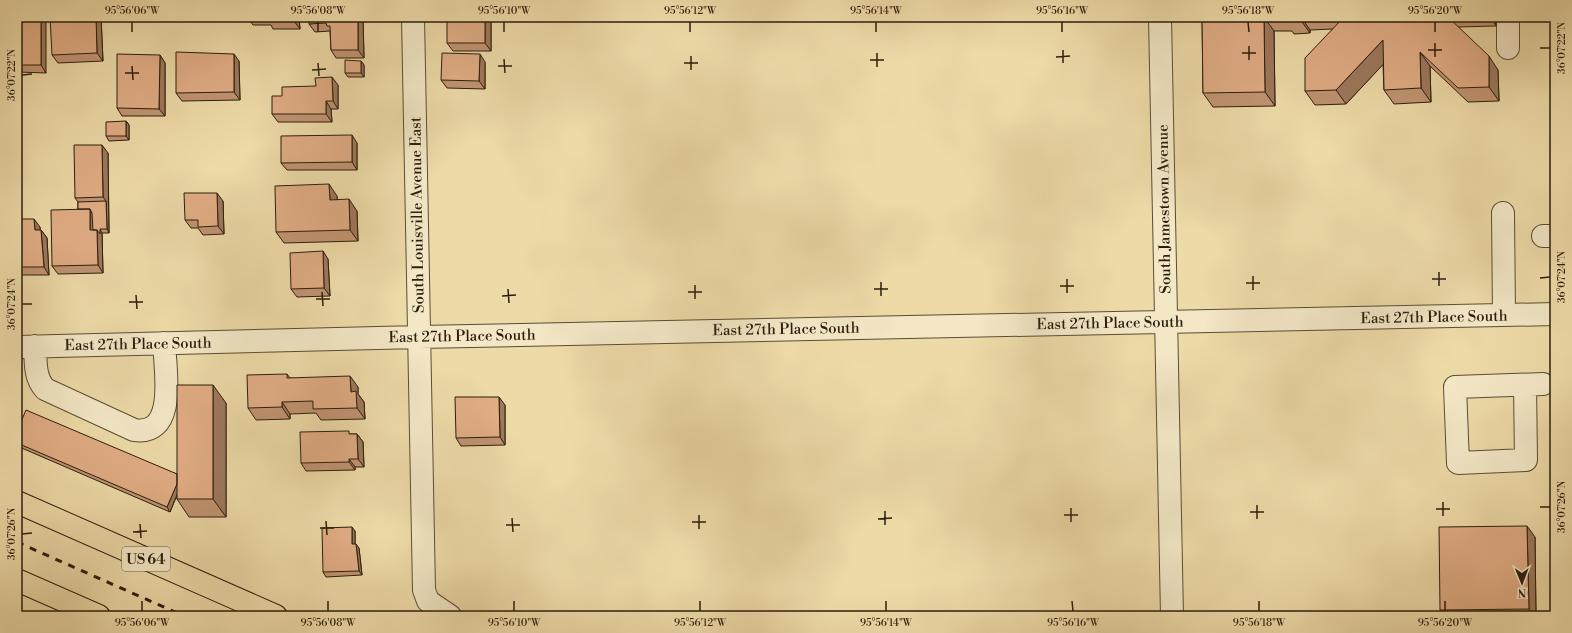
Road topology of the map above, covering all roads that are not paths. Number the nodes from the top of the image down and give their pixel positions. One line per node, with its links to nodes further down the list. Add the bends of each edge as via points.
1 (413, 17): 9 (street, South Louisville Avenue East)
2 (1160, 17): 8 (street, South Jamestown Avenue)
3 (1508, 17): 4 (street)
4 (1508, 48)
5 (1503, 213): 7 (street)
6 (1555, 314): 7 (street, East 27th Place South)
7 (1504, 315): 8 (street, East 27th Place South)
8 (1167, 322): 9 (street, East 27th Place South); 18 (street, South Jamestown Avenue)
9 (419, 337): 10 (street, East 27th Place South); 17 (street, South Louisville Avenue East, via 424,590 428,601)
10 (164, 343): 11 (street, East 27th Place South); 11 (street, via 164,410 160,422 143,431 134,430 45,389 40,383)
11 (26, 346)
12 (1534, 385): 12 (street, via 1455,387 1458,463 1526,460)
13 (17, 502): 16 (highway, US 64)
14 (17, 580): 15 (highway)
15 (99, 616)
16 (276, 616)
17 (450, 616)
18 (1172, 616)

